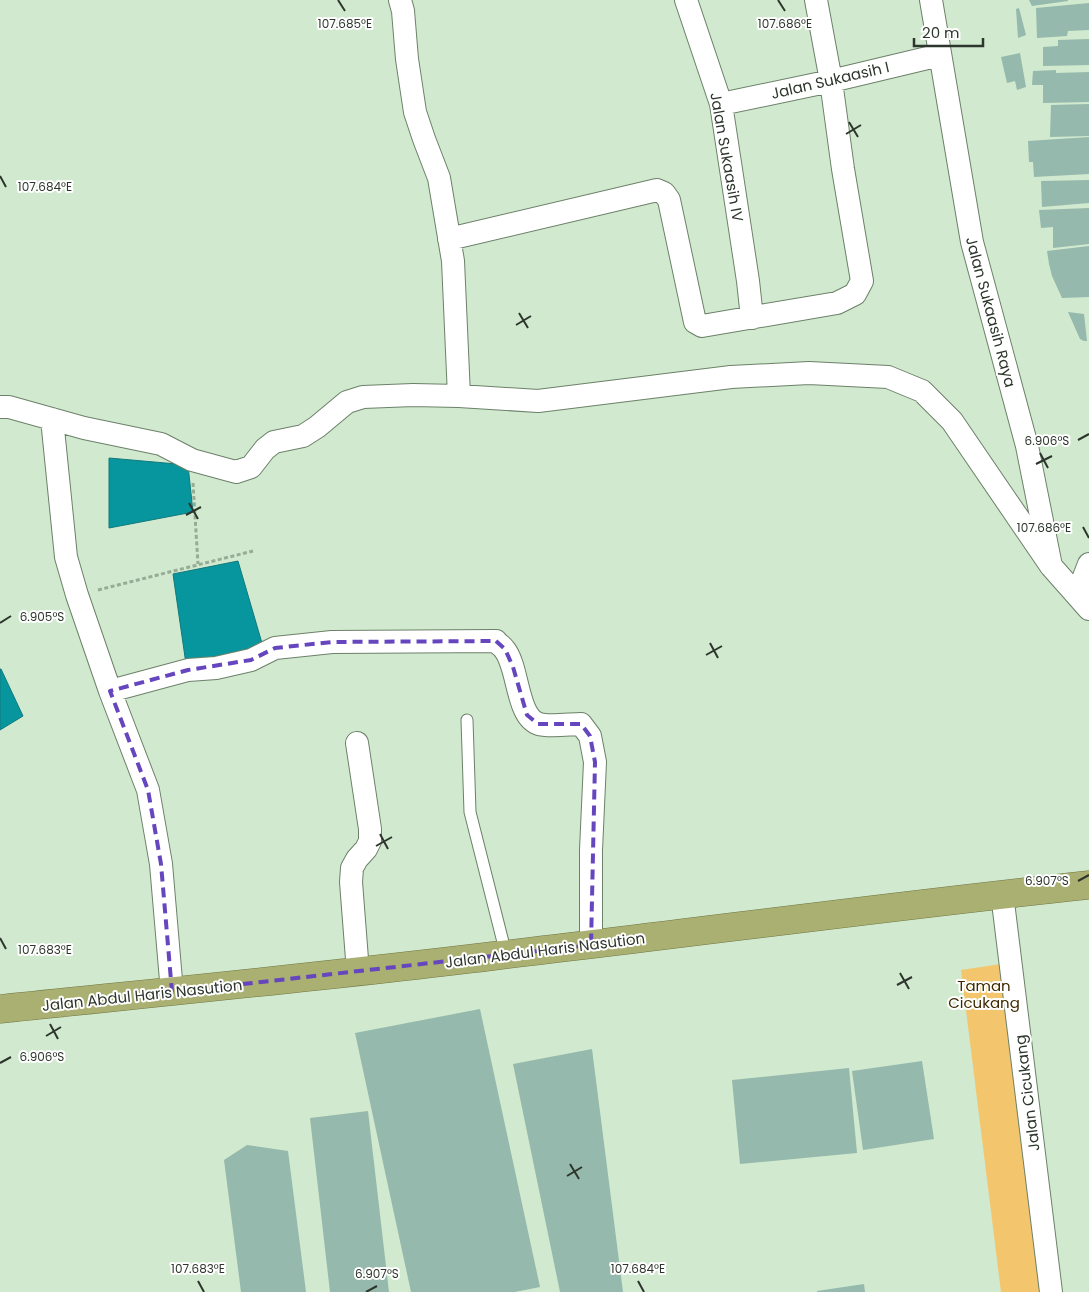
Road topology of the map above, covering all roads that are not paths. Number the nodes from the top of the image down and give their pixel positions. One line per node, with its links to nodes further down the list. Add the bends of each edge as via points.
1 (400, 0): 8 (street, via 415,112 439,178)
2 (686, 0): 7 (street, Jalan Sukaasih IV)
3 (816, 0): 6 (street)
4 (931, 0): 5 (street, Jalan Sukaasih Raya)
5 (940, 55): 6 (street, Jalan Sukaasih I); 14 (street, Jalan Sukaasih Raya, via 976,258 1027,446)
6 (831, 81): 7 (street, Jalan Sukaasih I); 9 (street, via 862,281 855,294 837,303)
7 (721, 104): 9 (street, Jalan Sukaasih IV)
8 (449, 239): 9 (street, via 657,190 669,200 695,322 702,326); 10 (street, via 453,261)
9 (752, 318)
10 (459, 396): 12 (street, via 363,397 347,402 318,427 303,436 274,442 250,467 236,472 192,460 160,444); 14 (street, via 538,400 731,377 809,373 888,377 922,391 952,421)
11 (0, 407): 12 (street)
12 (52, 419): 16 (street, via 66,556)
13 (1089, 564): 15 (street)
14 (1051, 566): 15 (street, Jalan Sukaasih Raya)
15 (1083, 602)
16 (110, 690): 21 (street, via 188,670 251,660 275,648 332,642 496,641 505,649 513,668 527,715 538,724 581,724 590,736 595,762); 24 (street, via 148,790 161,864)
17 (467, 720): 22 (lane, via 470,812)
18 (356, 744): 23 (street, via 370,829 366,849 352,868)
19 (1089, 885): 20 (highway, Jalan Abdul Haris Nasution)
20 (1002, 894): 21 (highway, Jalan Abdul Haris Nasution); 26 (street, Jalan Cicukang)
21 (591, 944): 22 (highway, Jalan Abdul Haris Nasution)
22 (506, 954): 23 (highway, Jalan Abdul Haris Nasution)
23 (358, 972): 24 (highway, Jalan Abdul Haris Nasution)
24 (172, 992): 25 (highway, Jalan Abdul Haris Nasution)
25 (0, 1009)
26 (1051, 1292)

